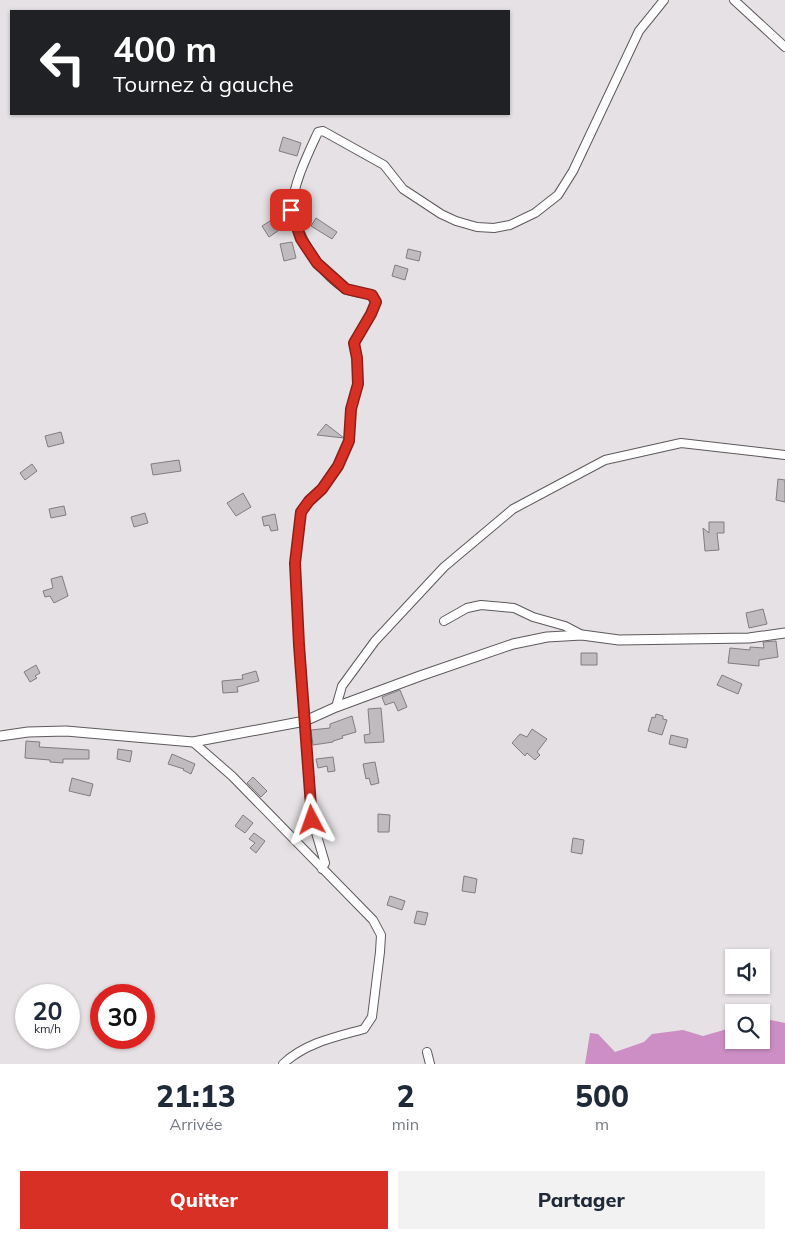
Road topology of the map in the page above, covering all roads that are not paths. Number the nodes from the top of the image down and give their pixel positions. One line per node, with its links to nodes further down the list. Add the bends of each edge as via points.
1 (664, 0): 9 (street, via 639,32 573,171 558,195 535,213 510,225 494,228 456,222 403,190 384,165 323,131 318,132 295,188 291,210 301,239 317,263 346,289 372,295 376,302 354,343 358,384 351,409 349,441 338,466 301,512 295,563)
2 (734, 0): 3 (street)
3 (785, 47)
4 (785, 455): 8 (street, via 681,443 605,460 513,509 444,567 375,641 342,686)
5 (444, 620): 7 (street, via 480,605 514,608)
6 (785, 633): 7 (street, via 749,638 619,640)
7 (582, 635): 8 (street, via 547,637 513,644)
8 (336, 706): 9 (street)
9 (305, 721): 11 (street); 12 (street, via 312,820 325,863)
10 (0, 736): 11 (street, via 66,731)
11 (193, 742): 12 (street, via 232,776)
12 (322, 869): 14 (street, via 373,920 381,935 372,1017 364,1029 313,1044)
13 (428, 1052): 15 (street)
14 (283, 1064)
15 (430, 1064)

